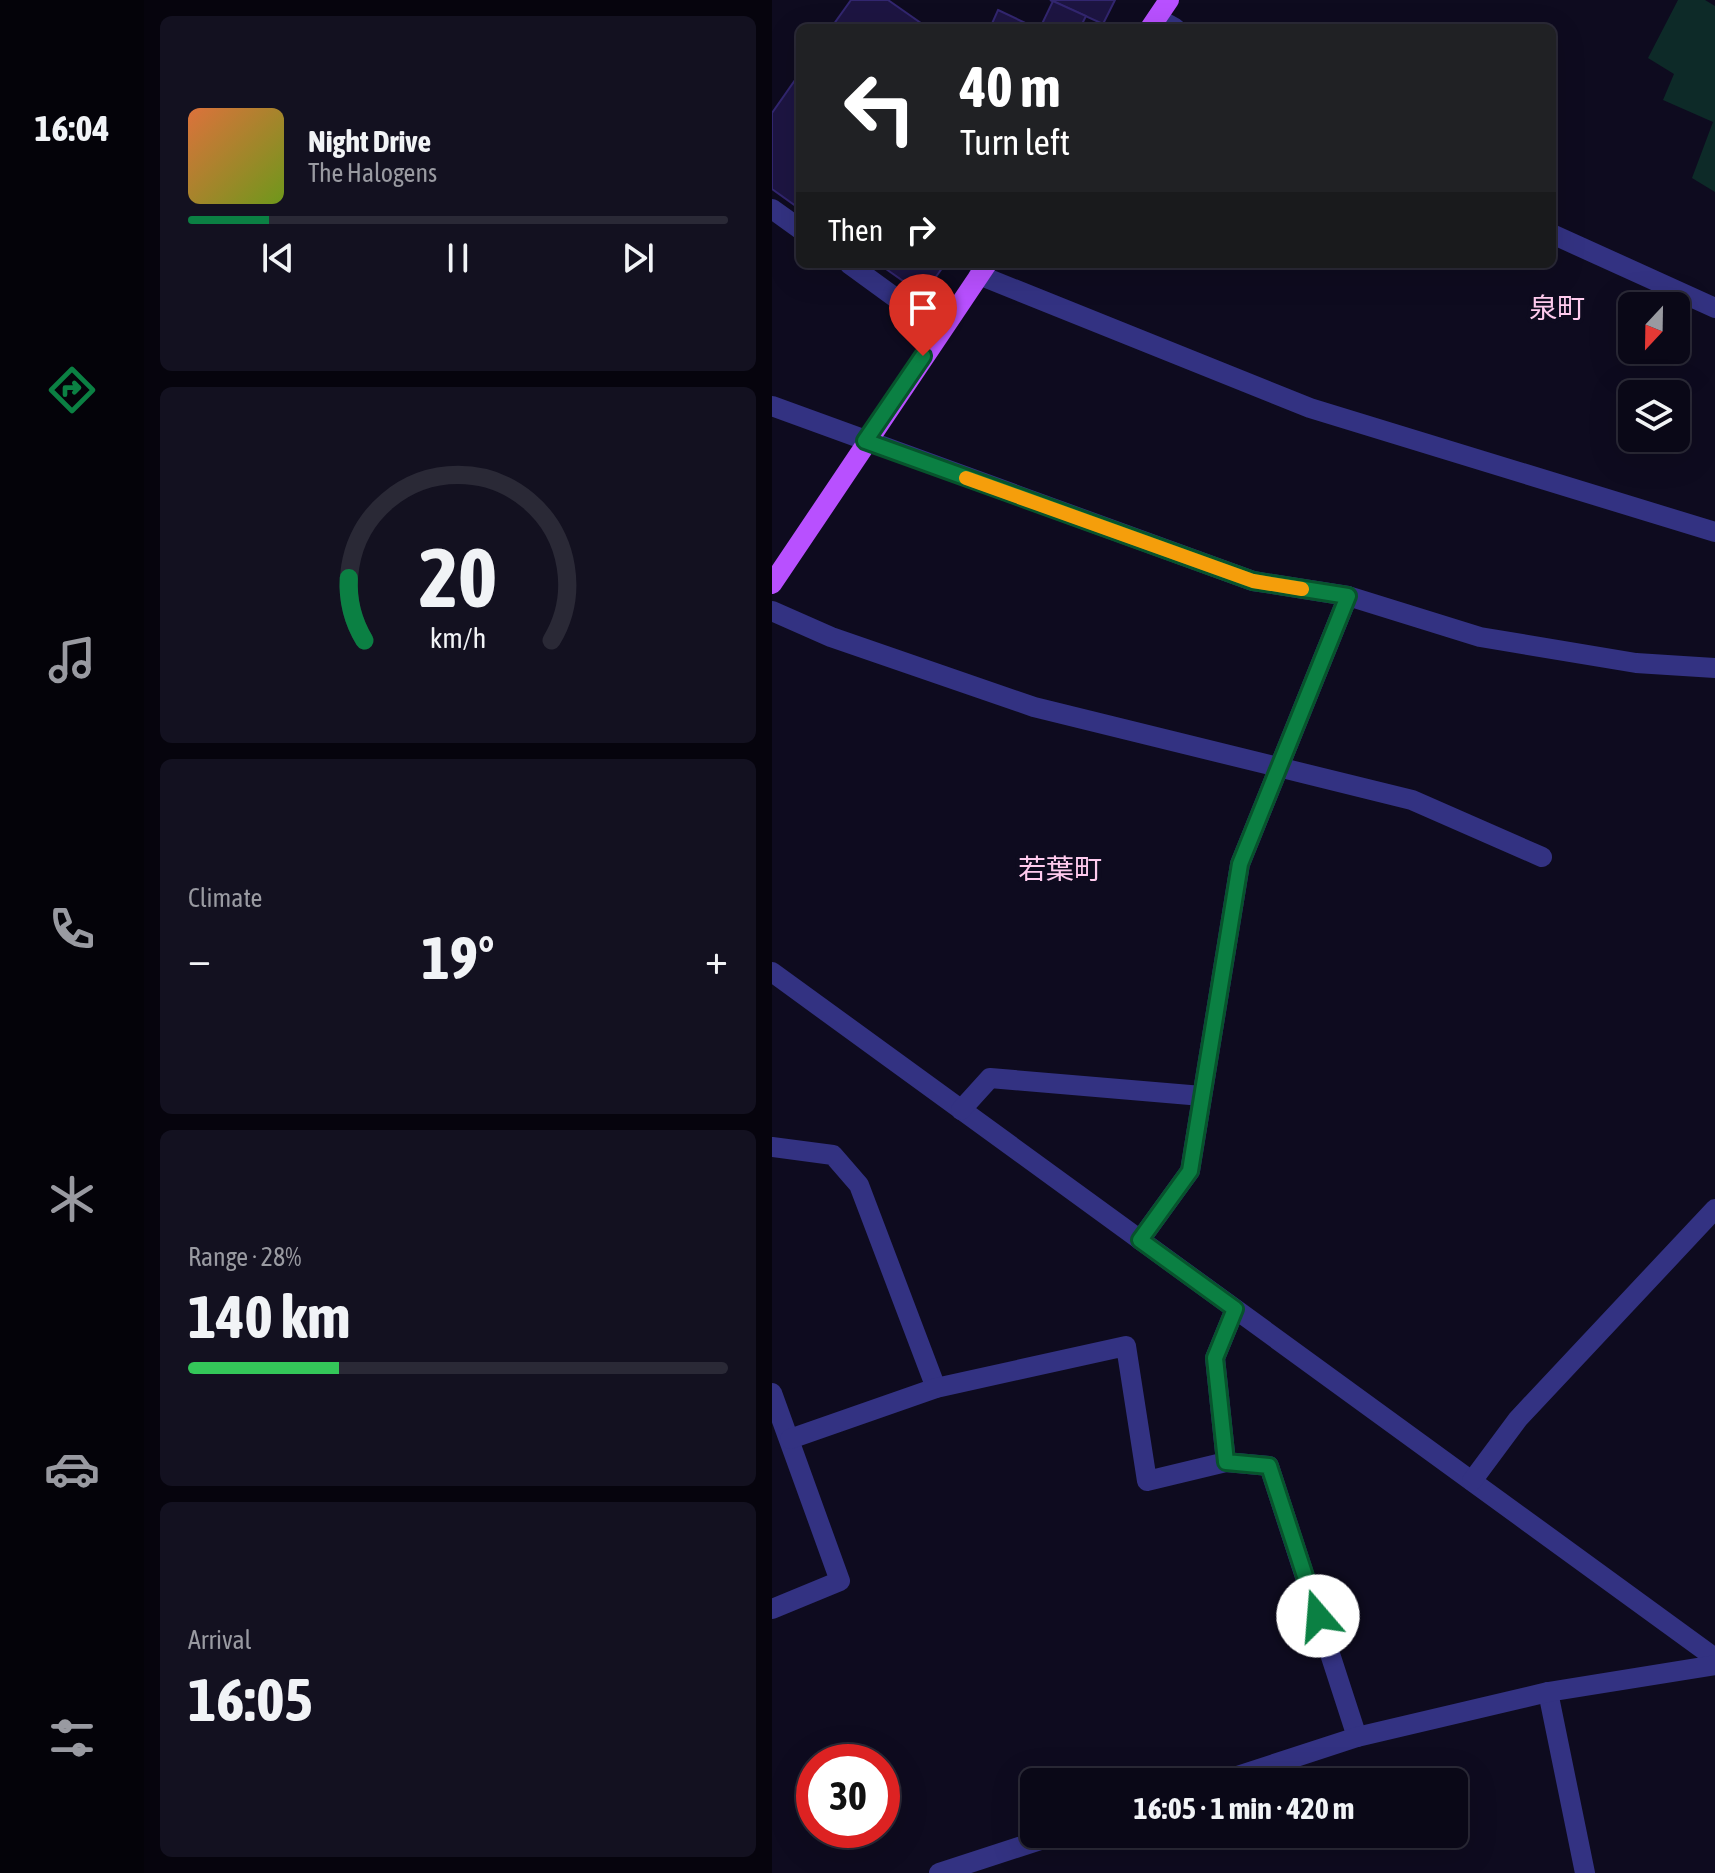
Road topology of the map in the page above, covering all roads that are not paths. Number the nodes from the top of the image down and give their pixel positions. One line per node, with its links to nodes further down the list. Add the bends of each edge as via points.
1 (1169, 0): 2 (main road)
2 (1160, 24)
3 (772, 209): 4 (street)
4 (796, 226)
5 (1556, 236): 8 (street)
6 (854, 268): 9 (street)
7 (983, 269): 9 (main road); 12 (street, via 1310,408)
8 (1715, 308)
9 (941, 331): 11 (main road)
10 (772, 406): 11 (street)
11 (865, 441): 13 (main road); 14 (street, via 1253,581)
12 (1715, 532)
13 (772, 584)
14 (1348, 596): 16 (street, via 1480,637 1636,663); 17 (street)
15 (772, 611): 17 (street, via 831,637 1034,707)
16 (1715, 668)
17 (1276, 769): 18 (street, via 1412,800); 20 (street, via 1240,864)
18 (1542, 857)
19 (772, 972): 21 (street)
20 (1202, 1096): 21 (street, via 990,1078); 24 (street, via 1190,1171)
21 (961, 1110): 24 (street)
22 (772, 1147): 26 (street, via 833,1155 859,1185)
23 (1715, 1209): 30 (street, via 1518,1419)
24 (1140, 1240): 25 (street)
25 (1235, 1309): 29 (street, via 1215,1358); 30 (street)
26 (936, 1388): 28 (street); 29 (street, via 1126,1346 1147,1481)
27 (772, 1393): 28 (street)
28 (790, 1439): 31 (street, via 840,1581)
29 (1226, 1462): 35 (street, via 1269,1466)
30 (1472, 1481): 32 (street)
31 (772, 1609)
32 (1715, 1658)
33 (1715, 1665): 34 (street)
34 (1548, 1692): 35 (street); 39 (street)
35 (1357, 1737): 36 (street)
36 (1262, 1768)
37 (1020, 1847): 38 (street)
38 (939, 1873)
39 (1585, 1873)

